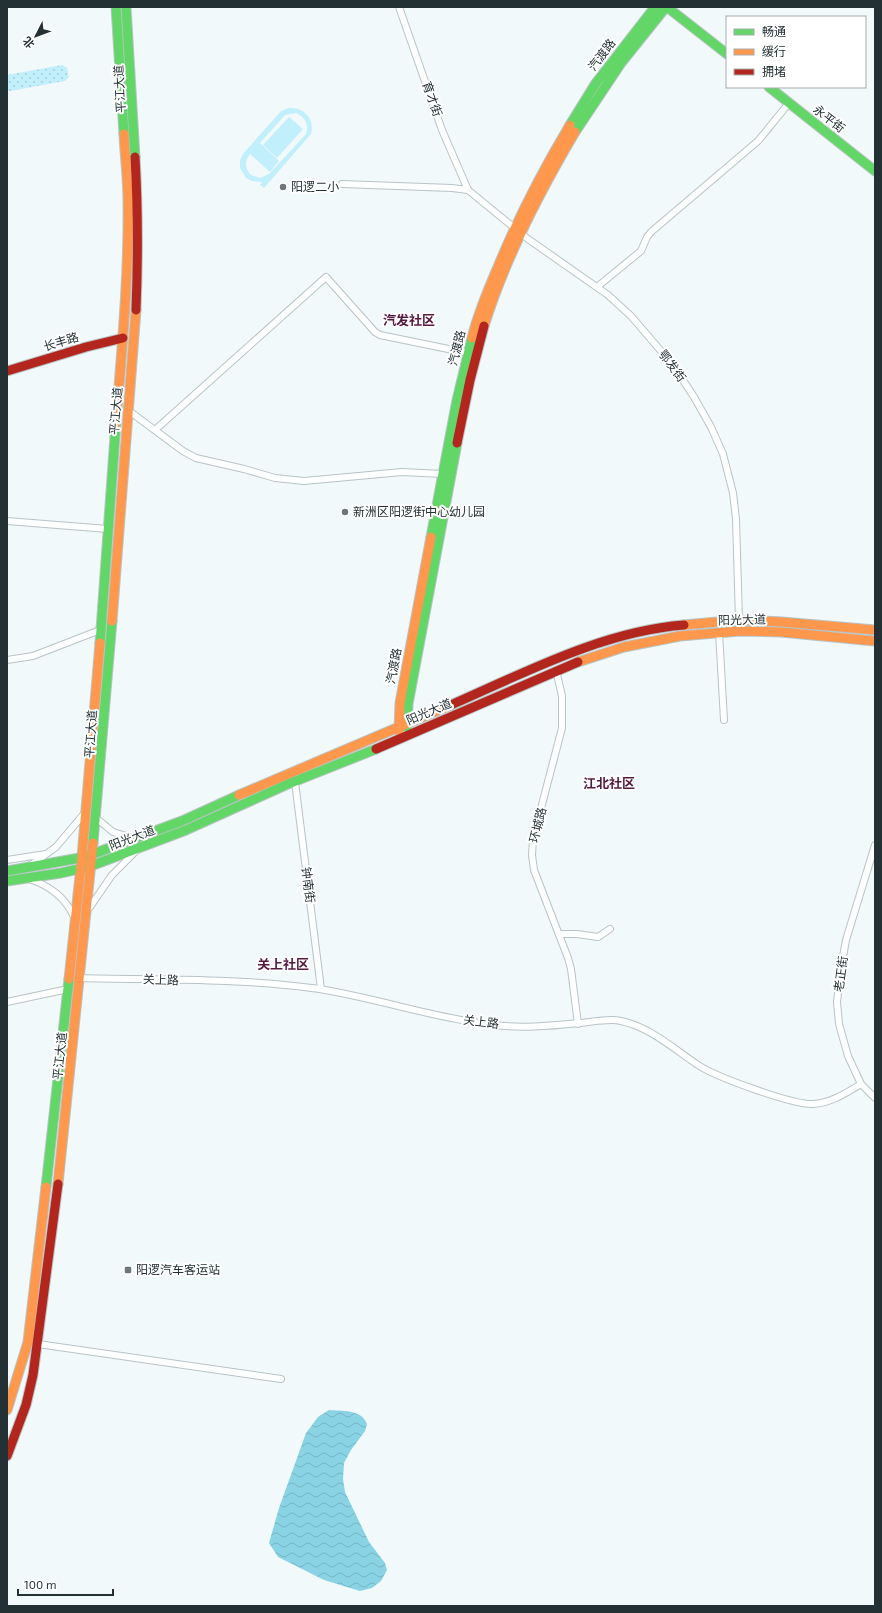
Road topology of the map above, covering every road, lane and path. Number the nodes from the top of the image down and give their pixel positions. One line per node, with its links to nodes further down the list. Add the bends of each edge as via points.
1 (116, 7): 14 (main road, 平江大道, via 128,200)
2 (126, 7): 17 (main road, 平江大道, via 138,200 136,296)
3 (399, 7): 11 (street, 育才街, via 442,130)
4 (655, 7): 12 (main road, 汽渡路, via 596,83 541,174)
5 (666, 7): 6 (main road); 12 (main road, 汽渡路, via 602,88)
6 (726, 53)
7 (770, 88): 8 (main road, 永平街)
8 (789, 103): 9 (main road, 永平街); 13 (street, via 758,141 651,232 641,251)
9 (875, 170)
10 (342, 184): 11 (street)
11 (468, 190): 12 (street, 鄂发街)
12 (518, 230): 13 (street, 鄂发街); 15 (main road, 汽渡路, via 486,294); 30 (main road, 汽渡路, via 487,316 467,395)
13 (598, 287): 22 (street, 鄂发街, via 631,316 661,350 694,397 718,440 728,468 735,506)
14 (123, 338): 16 (main road, 长丰路); 21 (main road, 平江大道)
15 (468, 353): 18 (street, via 380,335 326,277); 19 (main road, 汽渡路)
16 (7, 371)
17 (128, 410): 18 (street); 34 (main road, 平江大道)
18 (155, 430): 19 (street, via 196,458 280,479 304,481 402,472)
19 (443, 474): 30 (main road, 汽渡路, via 400,703)
20 (7, 521): 21 (street)
21 (108, 529): 23 (main road, 平江大道)
22 (739, 620): 24 (main road, 阳光大道); 30 (main road, 阳光大道, via 679,625 602,642 570,653)
23 (100, 630): 27 (street, via 33,656); 33 (main road, 平江大道)
24 (875, 630)
25 (719, 632): 26 (main road, 阳光大道, via 782,632); 28 (main road, 阳光大道, via 680,636 624,647); 29 (street)
26 (875, 641)
27 (7, 660)
28 (556, 670): 31 (main road, 阳光大道); 51 (street, 环城路, via 562,696 562,728 533,839 532,855 534,870)
29 (724, 720)
30 (403, 725): 31 (main road, 汽渡路); 35 (main road, 阳光大道)
31 (403, 736): 32 (main road, 阳光大道)
32 (295, 782): 37 (main road, 阳光大道); 54 (street, 钟南街)
33 (86, 810): 38 (street, via 68,834); 40 (main road, 平江大道)
34 (96, 818): 35 (street, via 113,832); 39 (main road, 平江大道)
35 (134, 839): 39 (main road, 阳光大道)
36 (875, 845): 57 (street, 老正街, via 846,940 837,1002 844,1046)
37 (139, 848): 42 (main road, 阳光大道); 48 (street, via 112,875)
38 (48, 854): 41 (street); 43 (street)
39 (92, 854): 40 (main road, 阳光大道); 42 (main road, 平江大道)
40 (82, 858): 43 (main road, 阳光大道); 44 (main road, 平江大道)
41 (7, 860)
42 (91, 866): 44 (main road, 阳光大道); 48 (main road, 平江大道)
43 (28, 867): 45 (main road, 阳光大道)
44 (81, 869): 46 (main road, 阳光大道); 49 (main road, 平江大道)
45 (7, 871)
46 (24, 878): 47 (main road, 阳光大道); 49 (street, via 55,892 69,908)
47 (7, 881)
48 (86, 914): 52 (main road, 平江大道)
49 (75, 920): 53 (main road, 平江大道)
50 (610, 929): 51 (street, via 598,937)
51 (560, 934): 56 (street, 环城路, via 571,969)
52 (80, 978): 54 (street, 关上路, via 221,982); 59 (main road, 平江大道)
53 (68, 989): 55 (street); 61 (main road, 平江大道, via 47,1194 28,1342)
54 (321, 989): 56 (street, 关上路, via 440,1017 489,1025 539,1027)
55 (7, 1002)
56 (578, 1024): 57 (street, 关上路, via 619,1020 654,1035 704,1069 798,1103 830,1101)
57 (861, 1084): 58 (street, 老正街)
58 (875, 1098)
59 (38, 1344): 60 (street); 62 (main road, 平江大道, via 30,1390)
60 (282, 1379)
61 (7, 1410)
62 (7, 1456)

